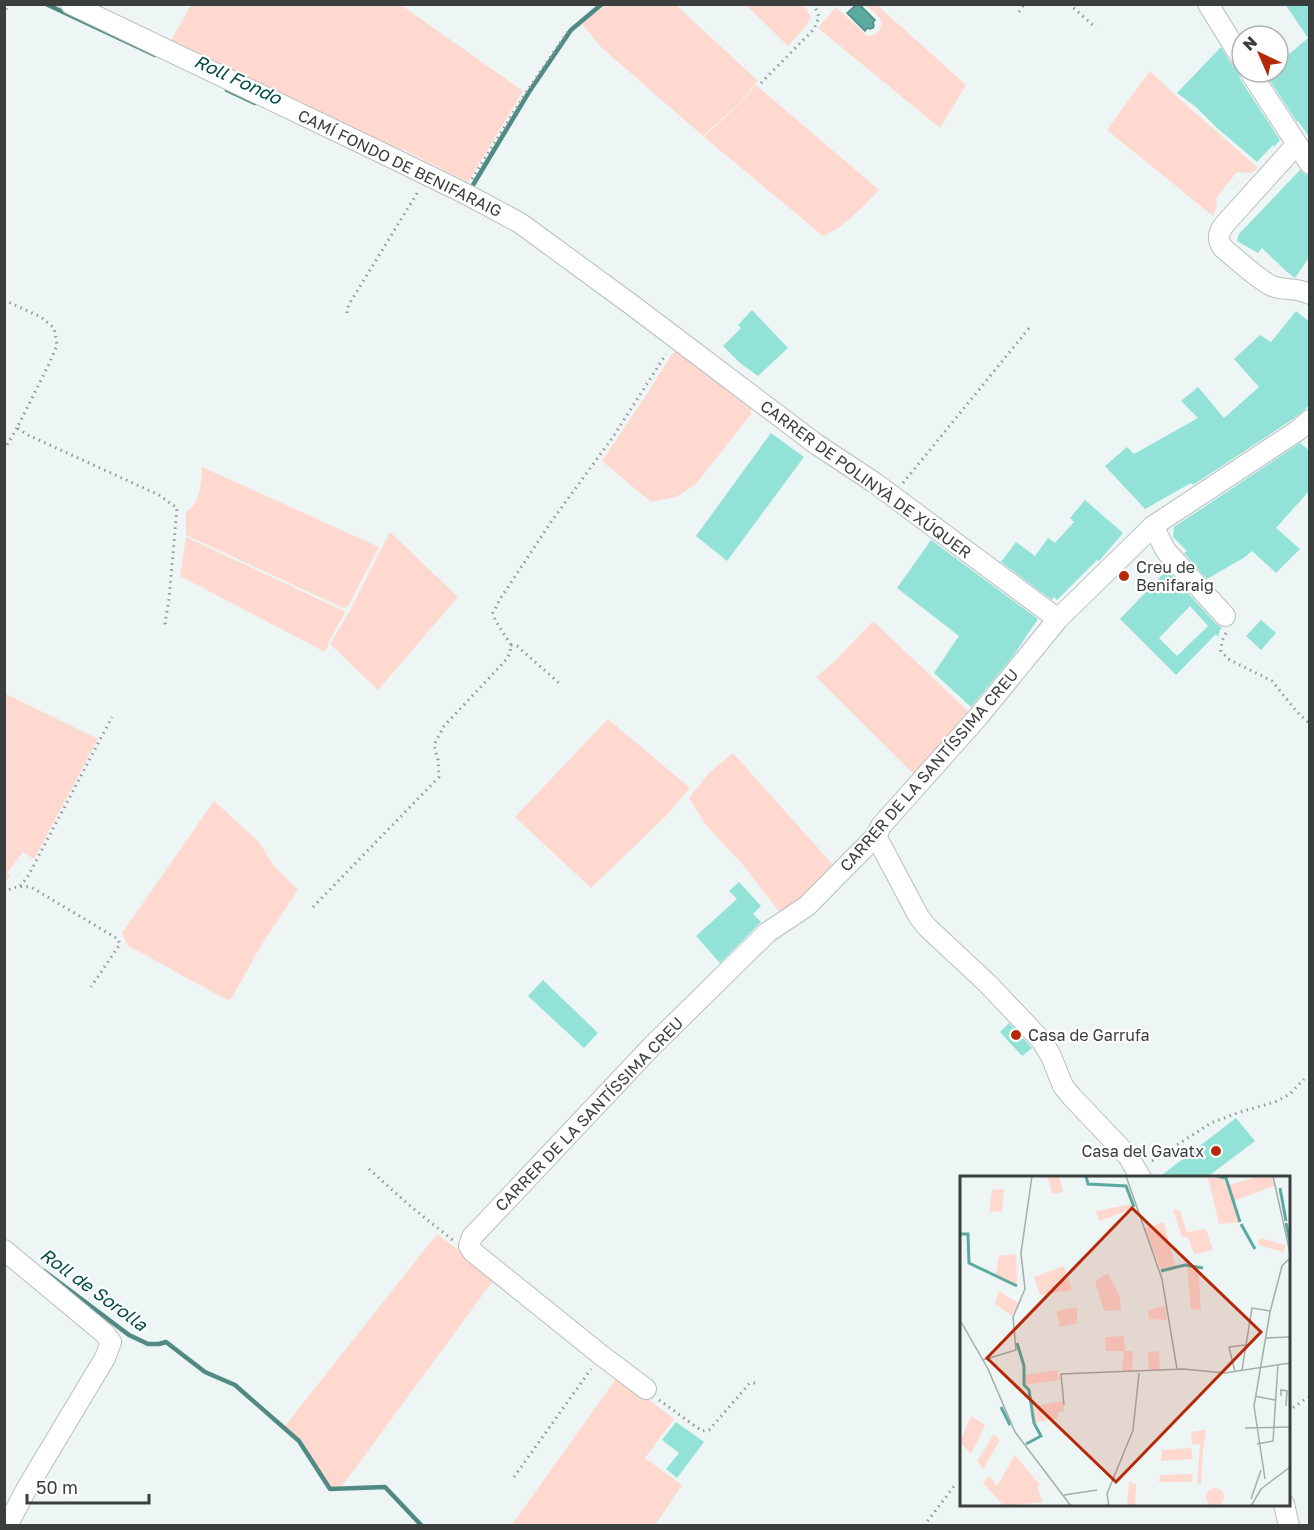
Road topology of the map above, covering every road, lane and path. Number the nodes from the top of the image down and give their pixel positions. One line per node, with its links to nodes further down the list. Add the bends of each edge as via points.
1 (8, 4): 8 (path)
2 (71, 4): 16 (street, CAMÍ FONDO DE BENIFARAIG)
3 (814, 4): 12 (path, via 819,17 814,28)
4 (1024, 4): 7 (path)
5 (1069, 4): 9 (path)
6 (1208, 4): 11 (street)
7 (1019, 12)
8 (4, 15)
9 (1096, 27)
10 (569, 30): 17 (path)
11 (1230, 40)
12 (761, 82)
13 (1258, 84): 14 (street)
14 (1296, 145): 15 (street); 18 (street, via 1221,229 1219,239 1225,250 1268,284)
15 (1310, 164)
16 (428, 175): 17 (street, CAMÍ FONDO DE BENIFARAIG); 20 (path)
17 (464, 193): 22 (street, CAMÍ FONDO DE BENIFARAIG, via 520,223)
18 (1310, 294)
19 (4, 300): 23 (path, via 41,317 54,328 57,345)
20 (347, 313)
21 (1030, 327): 26 (path)
22 (675, 339): 26 (street, CARRER DE POLINYÀ DE XÚQUER); 31 (path, via 613,437 500,598 493,613)
23 (17, 428): 25 (path); 30 (path, via 159,495 177,508)
24 (1308, 431): 27 (street, CARRER DE LA SANTÍSSIMA CREU, via 1297,431)
25 (4, 450)
26 (892, 496): 29 (street, CARRER DE POLINYÀ DE XÚQUER)
27 (1152, 526): 28 (street, via 1166,551); 29 (street, CARRER DE LA SANTÍSSIMA CREU)
28 (1225, 616): 34 (path, via 1227,631 1221,651 1228,659 1272,681)
29 (1058, 619): 35 (street, CARRER DE LA SANTÍSSIMA CREU)
30 (167, 628)
31 (512, 645): 32 (path); 38 (path, via 505,661 437,737 434,745 438,777)
32 (559, 683)
33 (112, 717): 36 (path)
34 (1310, 724)
35 (876, 836): 42 (street, via 919,917 1041,1041 1072,1097 1128,1156); 43 (street, CARRER DE LA SANTÍSSIMA CREU, via 807,906 768,932 652,1046 472,1237)
36 (20, 886): 37 (path); 39 (path, via 30,887 118,939 120,944)
37 (4, 893)
38 (313, 907)
39 (91, 987)
40 (1304, 1079): 42 (path, via 1290,1094 1275,1102 1211,1123)
41 (369, 1169): 43 (path, via 458,1245)
42 (1139, 1174)
43 (469, 1246): 45 (street)
44 (4, 1250): 53 (street, via 111,1342)
45 (601, 1355): 47 (street); 50 (path)
46 (756, 1383): 47 (path, via 750,1383 709,1430 702,1431)
47 (646, 1389)
48 (1310, 1396): 49 (path)
49 (1290, 1410)
50 (514, 1477)
51 (955, 1485): 54 (path)
52 (1284, 1506): 55 (street)
53 (7, 1526)
54 (924, 1526)
55 (1289, 1526)

